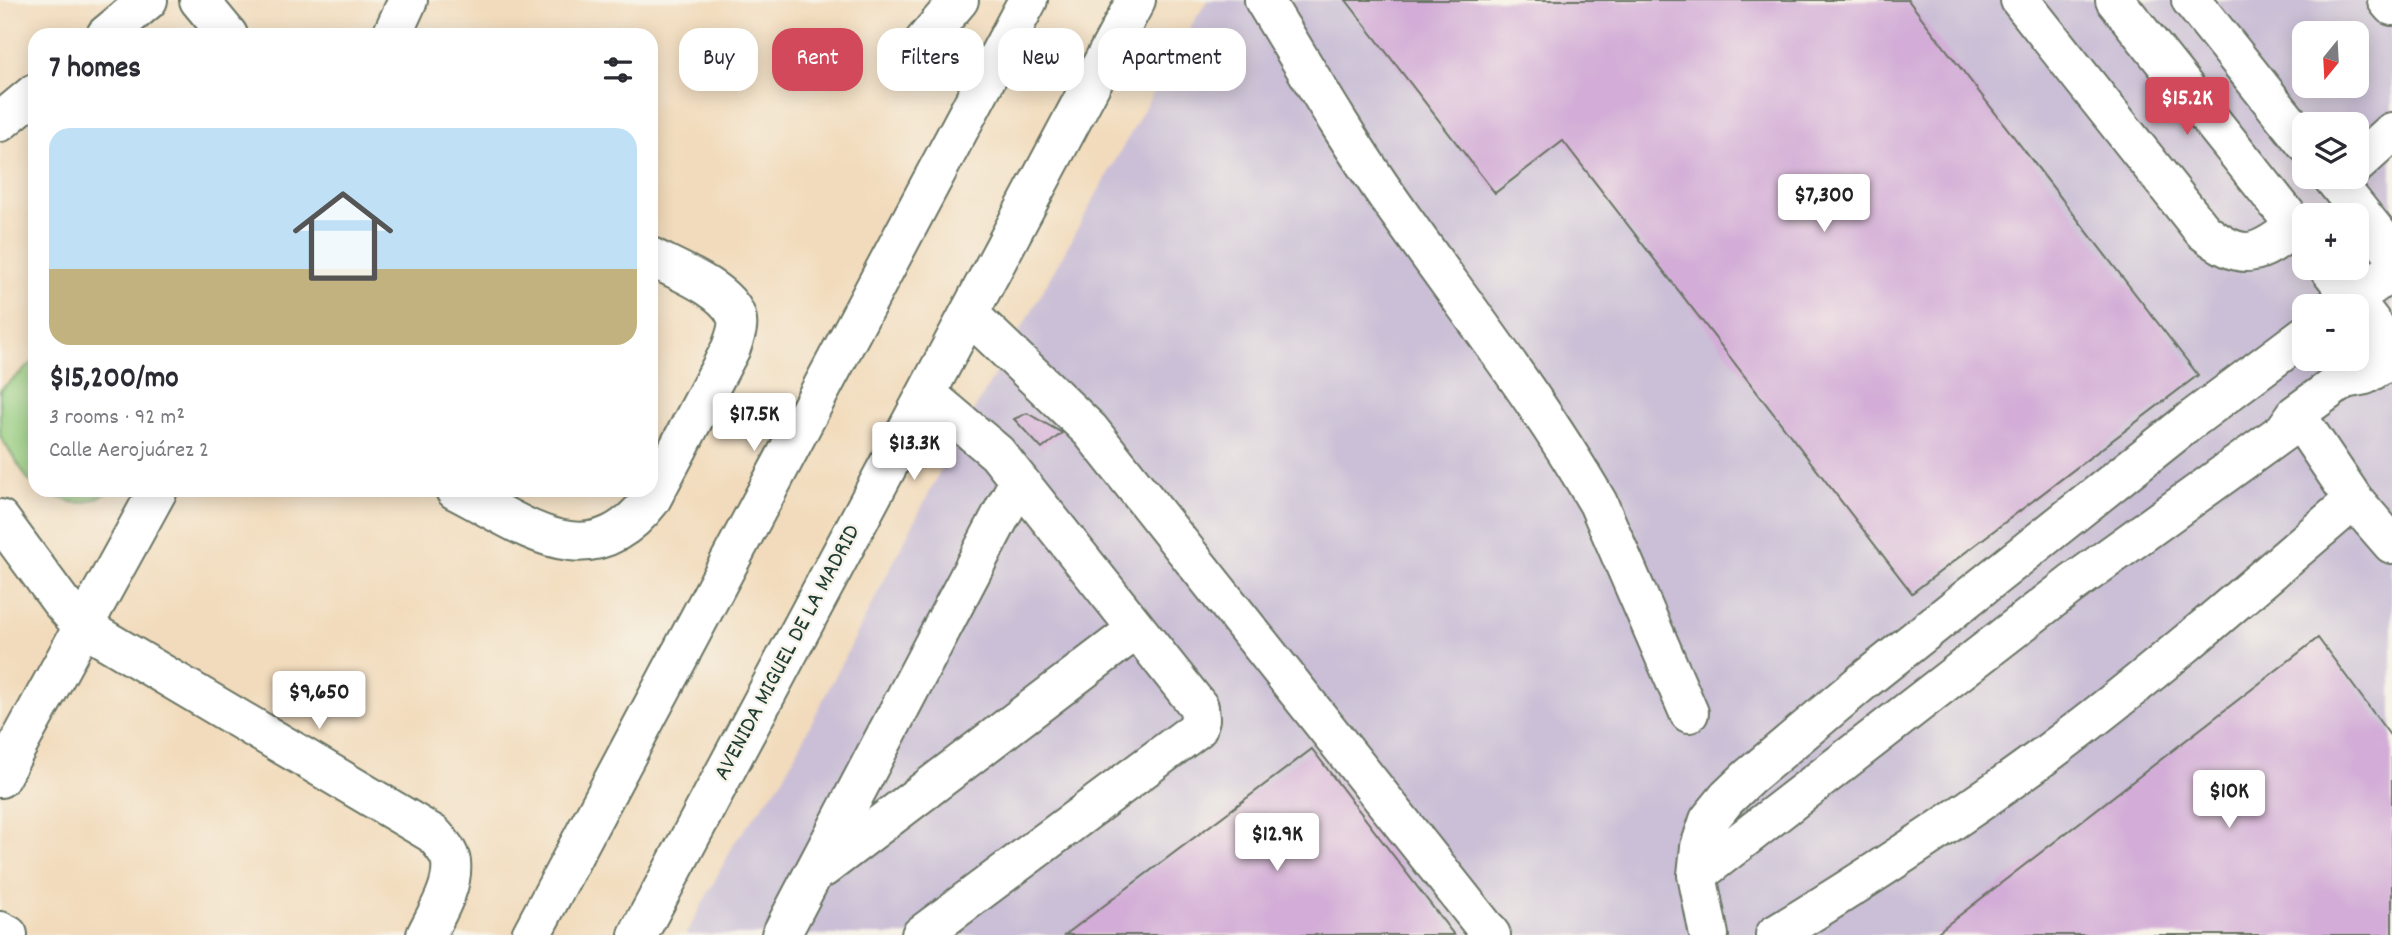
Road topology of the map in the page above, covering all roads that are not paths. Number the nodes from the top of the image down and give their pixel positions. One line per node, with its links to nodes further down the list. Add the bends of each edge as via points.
1 (148, 0): 13 (street)
2 (199, 0): 14 (street)
3 (408, 0): 15 (street)
4 (960, 0): 16 (street)
5 (1028, 0): 51 (street)
6 (1136, 0): 28 (street, AVENIDA MIGUEL DE LA MADRID)
7 (1264, 0): 44 (street, via 1362,159 1582,475)
8 (2020, 0): 24 (street, via 2203,231 2239,252 2257,251)
9 (2115, 0): 23 (street)
10 (2191, 0): 19 (street)
11 (2387, 0): 12 (street)
12 (2392, 6)
13 (114, 28)
14 (222, 28)
15 (395, 28)
16 (936, 28)
17 (28, 99): 18 (street)
18 (0, 122)
19 (2292, 127)
20 (2392, 132): 21 (street)
21 (2369, 153)
22 (2351, 189): 25 (street)
23 (2292, 222)
24 (2292, 236)
25 (2390, 249): 27 (street)
26 (658, 261): 35 (street, via 699,282 729,304 737,317 731,348)
27 (2354, 294)
28 (969, 314): 32 (street, AVENIDA MIGUEL DE LA MADRID); 55 (street, via 1090,430)
29 (2369, 337): 31 (street)
30 (2292, 345): 47 (street, via 2169,438 1749,776 1709,820)
31 (2383, 361): 33 (street, via 2359,397)
32 (927, 394): 34 (street, via 997,453); 52 (street, AVENIDA MIGUEL DE LA MADRID)
33 (2296, 426): 39 (street); 47 (street, via 2072,584)
34 (1020, 481): 43 (street); 46 (street)
35 (658, 487)
36 (154, 497): 42 (street)
37 (469, 497): 38 (street, via 546,536 576,543 615,534 636,520)
38 (653, 497)
39 (2354, 500): 41 (street); 57 (street, via 2191,639 2049,751 1940,830)
40 (0, 519): 42 (street)
41 (2392, 544)
42 (82, 626): 45 (street); 50 (street, via 433,834 451,862 445,897)
43 (1137, 629): 46 (street); 54 (street, via 1199,707 1197,729)
44 (1689, 713)
45 (0, 778)
46 (813, 876): 53 (street)
47 (1697, 876): 56 (street)
48 (0, 931): 49 (street)
49 (8, 935)
50 (426, 935)
51 (531, 935)
52 (638, 935)
53 (781, 935)
54 (921, 935)
55 (1491, 935)
56 (1709, 935)
57 (1775, 935)

